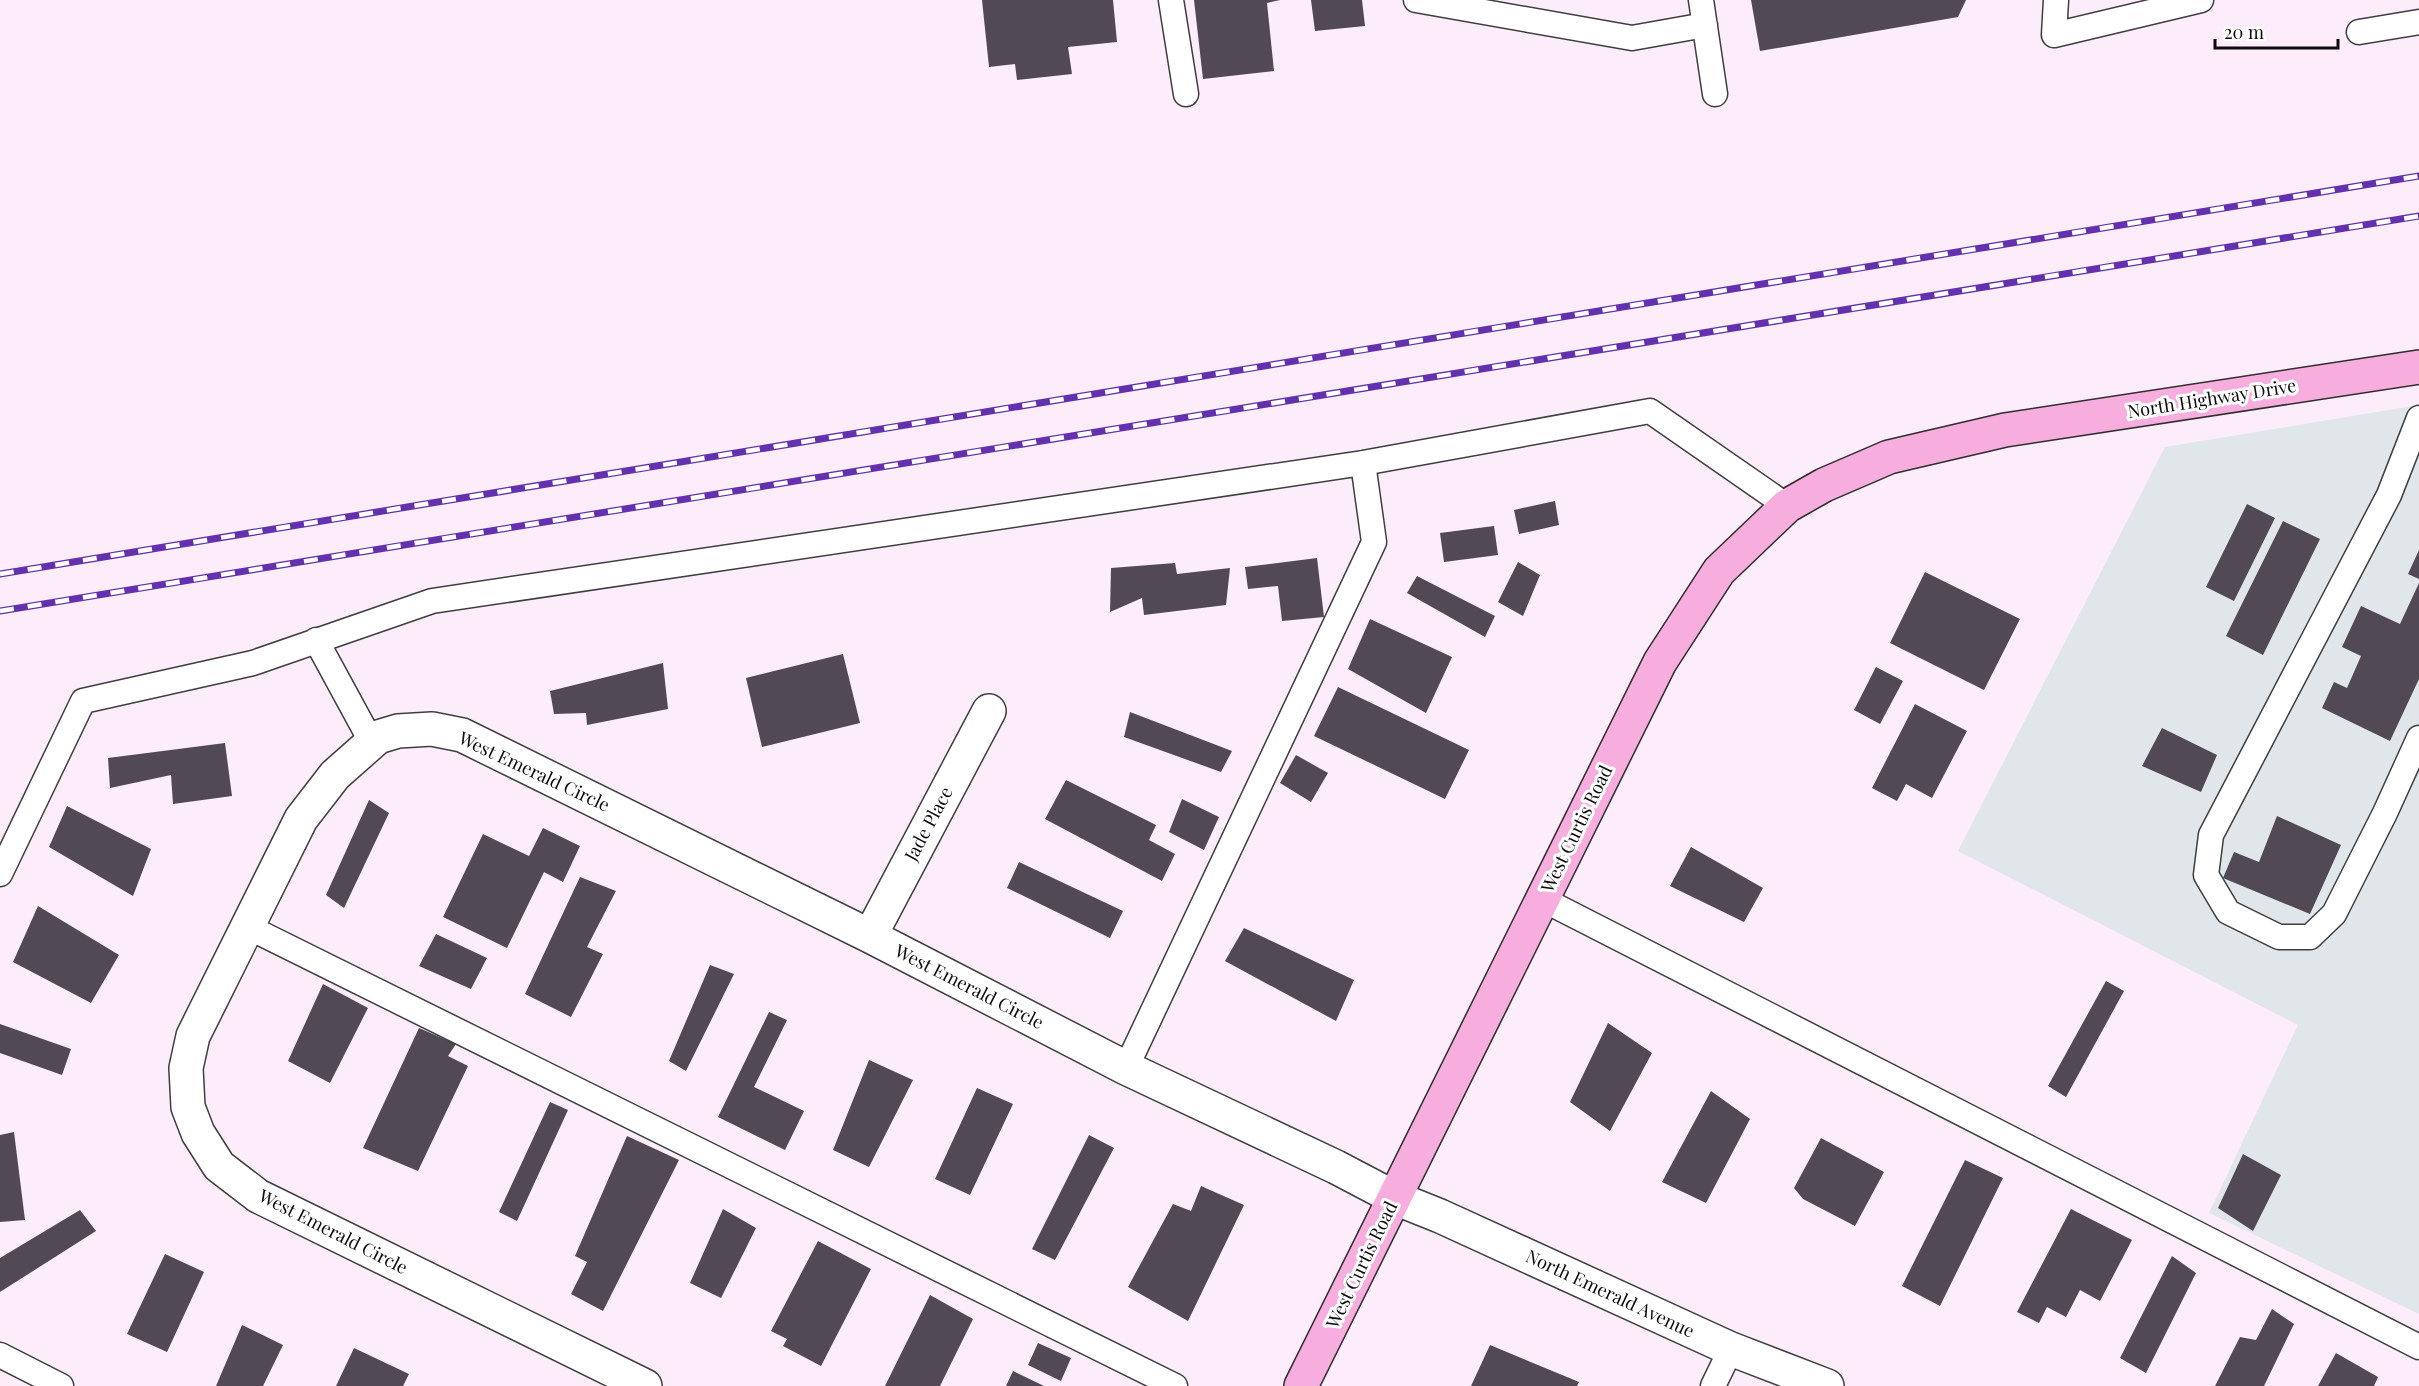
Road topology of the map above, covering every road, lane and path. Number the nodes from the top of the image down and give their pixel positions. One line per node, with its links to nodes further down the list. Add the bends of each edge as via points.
1 (1171, 0): 9 (lane)
2 (1416, 0): 7 (lane, via 1632,38)
3 (1701, 0): 7 (lane)
4 (2056, 0): 5 (lane, via 2054,35)
5 (2201, 0)
6 (2419, 22): 8 (lane)
7 (1705, 25): 10 (lane)
8 (2359, 32)
9 (1186, 94)
10 (1715, 94)
11 (2419, 367): 13 (street, North Highway Drive)
12 (2419, 418): 18 (lane, via 2389,495 2211,835 2206,875 2228,912 2279,937 2310,937 2334,915)
13 (2005, 430): 15 (street, West Curtis Road, via 1889,457)
14 (1363, 463): 15 (lane, via 1650,411); 16 (lane, via 432,601); 24 (lane, via 1374,542)
15 (1787, 506): 21 (street, West Curtis Road, via 1719,571 1660,662)
16 (316, 640): 19 (lane); 20 (lane, via 253,663 83,701)
17 (989, 711): 23 (street, Jade Place)
18 (2419, 738)
19 (372, 743): 22 (street, West Emerald Circle, via 335,775 301,819); 23 (street, West Emerald Circle, via 398,731 432,729 462,735)
20 (0, 874)
21 (1542, 899): 25 (street, West Curtis Road); 26 (lane)
22 (246, 926): 30 (street, West Emerald Circle, via 193,1036 186,1068 188,1107 198,1133 219,1166 258,1196); 31 (lane)
23 (870, 936): 24 (street, West Emerald Circle)
24 (1126, 1068): 25 (street, West Emerald Circle)
25 (1395, 1198): 27 (street, North Emerald Avenue); 32 (street, West Curtis Road)
26 (2419, 1347)
27 (1731, 1349): 33 (lane); 34 (street, North Emerald Avenue)
28 (0, 1355): 29 (lane)
29 (61, 1386)
30 (645, 1386)
31 (1175, 1386)
32 (1301, 1386)
33 (1713, 1386)
34 (1827, 1386)

